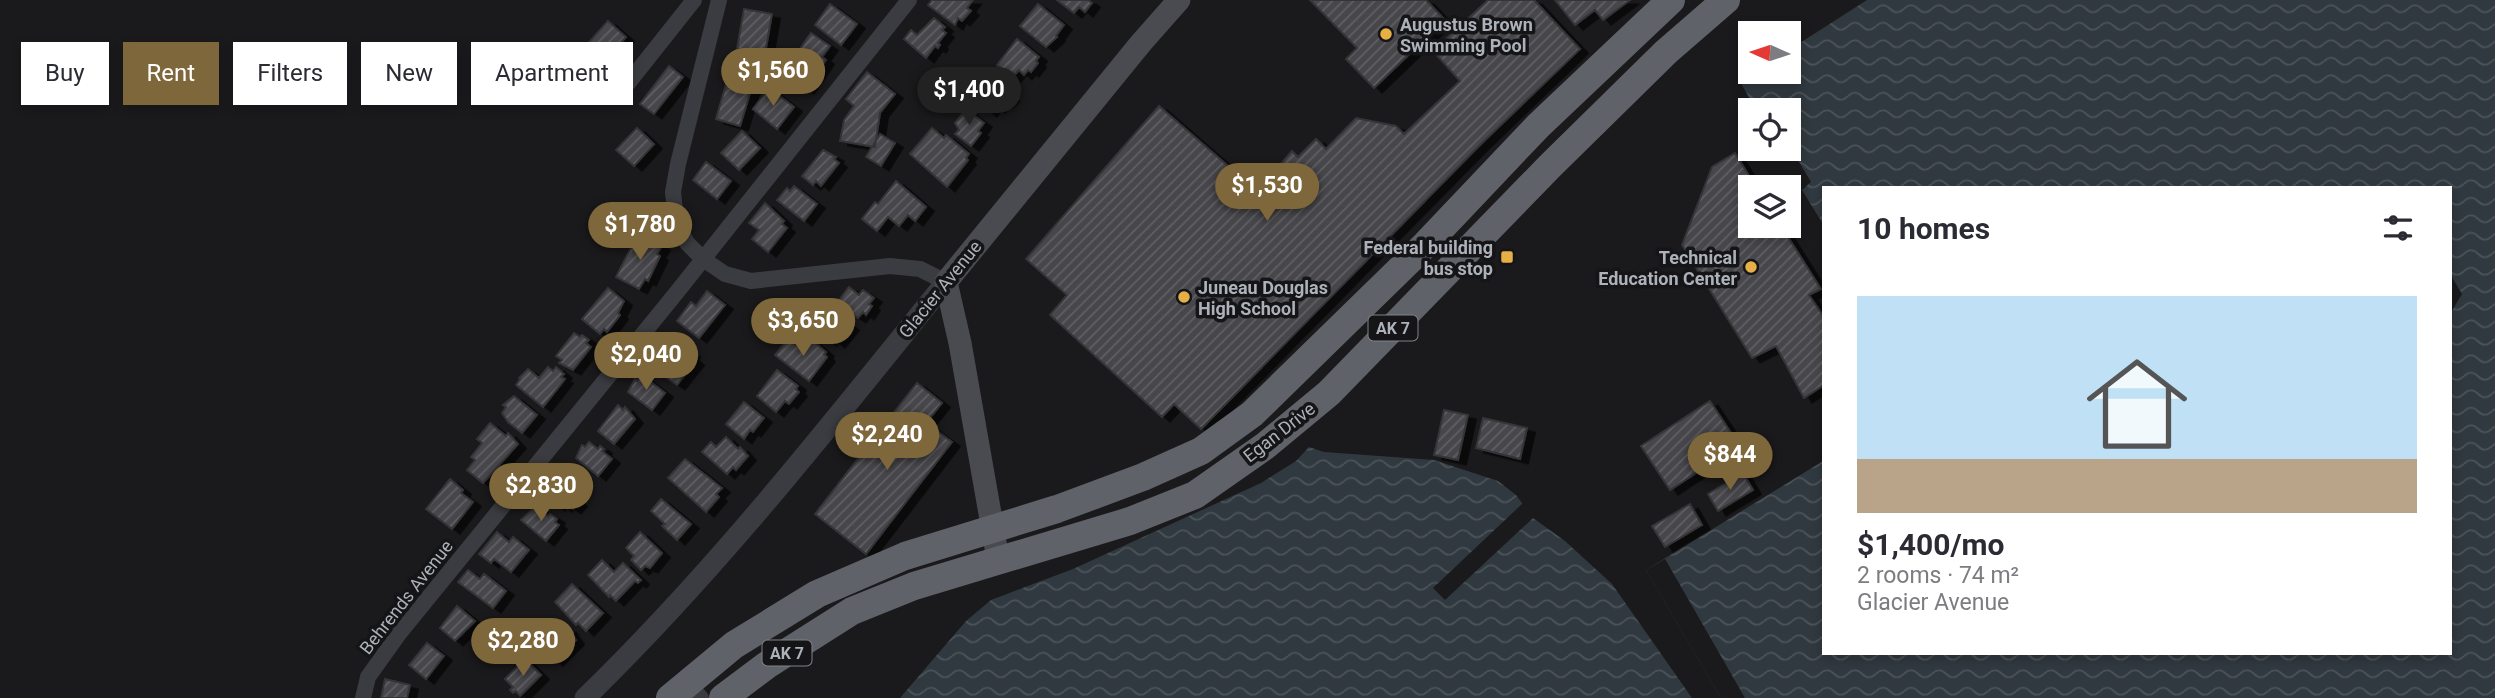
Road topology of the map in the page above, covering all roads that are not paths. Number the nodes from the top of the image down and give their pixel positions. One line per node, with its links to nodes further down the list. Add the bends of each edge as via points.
1 (694, 0): 7 (street)
2 (719, 0): 8 (street, via 673,192 676,221 687,243)
3 (909, 0): 8 (street, Behrends Avenue)
4 (1179, 0): 9 (main road, Glacier Avenue)
5 (1671, 0): 10 (highway, Egan Drive / AK 7, via 1538,126 1426,244 1252,414 1201,451 1166,467)
6 (1726, 0): 11 (highway, Egan Drive / AK 7, via 1550,166 1329,393 1265,446 1195,495 1130,521)
7 (633, 77)
8 (703, 259): 9 (street, via 725,274 751,281 890,267 920,269); 13 (street, Behrends Avenue, via 398,635 368,677)
9 (946, 282): 10 (main road); 14 (street, Glacier Avenue, via 739,536)
10 (994, 530): 11 (main road); 12 (highway, Egan Drive / AK 7, via 905,556 817,594 734,645)
11 (998, 559): 15 (highway, Egan Drive / AK 7, via 852,611)
12 (686, 693)
13 (363, 698)
14 (585, 698)
15 (723, 698)

